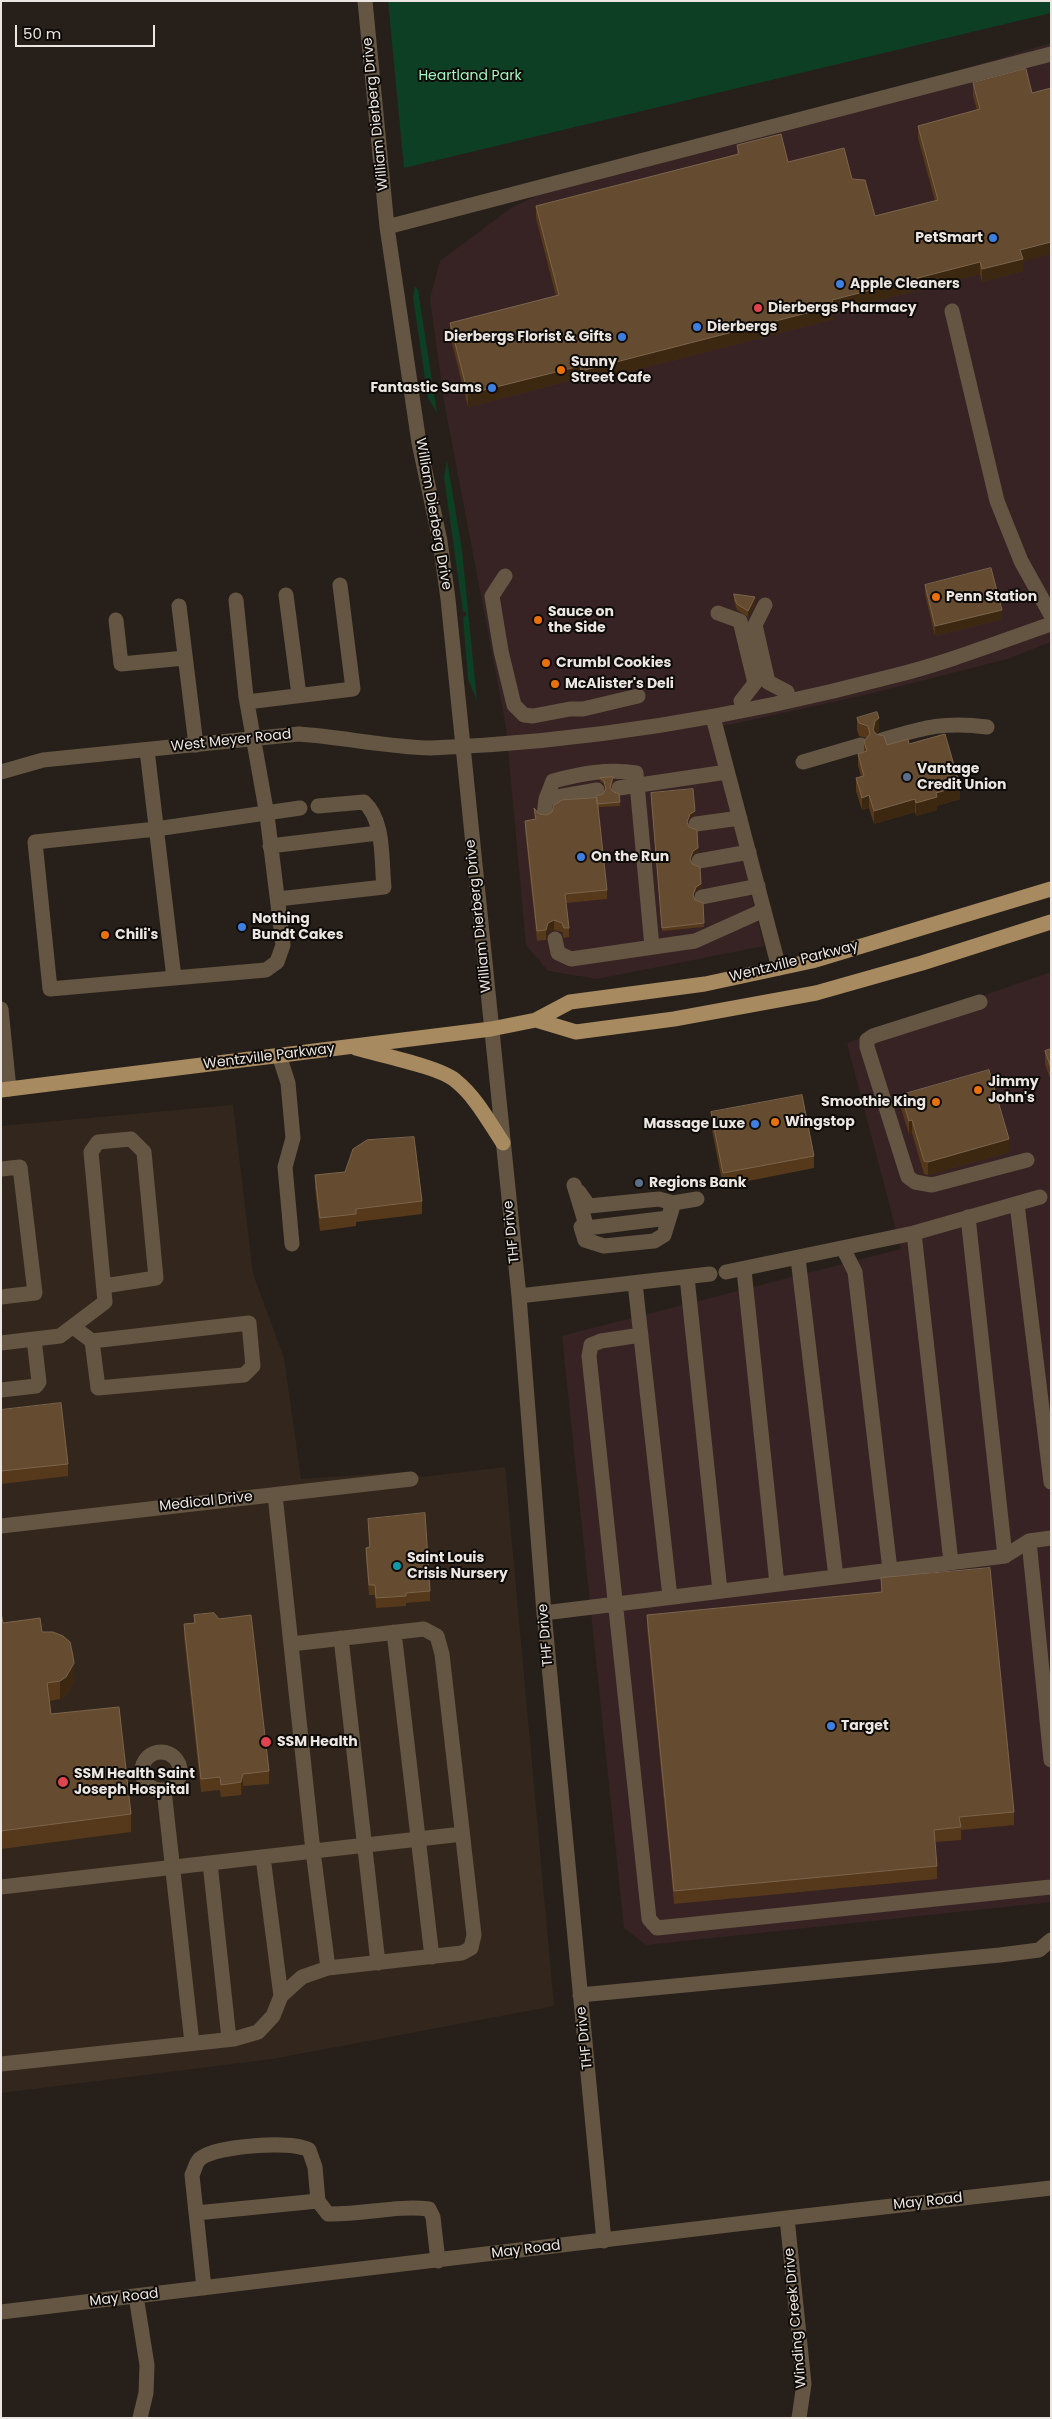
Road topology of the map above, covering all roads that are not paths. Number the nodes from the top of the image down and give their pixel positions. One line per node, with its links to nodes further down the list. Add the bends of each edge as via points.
1 (365, 1): 3 (street, William Dierberg Drive)
2 (1051, 54): 3 (street)
3 (387, 227): 27 (street, William Dierberg Drive, via 419,442 440,540)
4 (952, 311): 12 (street, via 997,501 1021,561)
5 (505, 576): 18 (street, via 492,596 514,705 524,715 583,710)
6 (340, 586): 17 (street, via 352,688)
7 (286, 595): 17 (street)
8 (236, 600): 20 (street)
9 (765, 605): 16 (street, via 755,625 768,682)
10 (179, 606): 15 (street)
11 (718, 613): 19 (street, via 740,621 755,683)
12 (1051, 615)
13 (116, 620): 15 (street, via 121,664)
14 (1051, 624): 21 (street, West Meyer Road, via 895,676)
15 (185, 658): 25 (street)
16 (787, 692)
17 (299, 695): 20 (street)
18 (638, 696)
19 (740, 700)
20 (247, 702): 23 (street)
21 (713, 717): 27 (street, West Meyer Road, via 614,733); 31 (street)
22 (987, 727): 24 (street, via 965,724 930,726)
23 (255, 739): 25 (street, West Meyer Road); 27 (street, West Meyer Road, via 299,734 402,748); 38 (street)
24 (882, 740)
25 (196, 745): 28 (street, West Meyer Road)
26 (861, 745): 29 (street)
27 (461, 747): 60 (street, William Dierberg Drive)
28 (147, 750): 30 (street, West Meyer Road, via 43,760); 42 (street)
29 (803, 762)
30 (1, 772)
31 (727, 772): 32 (street); 40 (street)
32 (638, 786): 33 (street); 35 (street, via 636,773 609,771 576,775 553,781); 54 (street, via 648,830 654,906)
33 (618, 788)
34 (597, 790): 35 (street)
35 (546, 799): 39 (street)
36 (318, 806): 43 (street, via 364,802 372,809)
37 (300, 808): 38 (street)
38 (267, 815): 42 (street); 44 (street)
39 (544, 816)
40 (740, 818): 41 (street); 45 (street)
41 (696, 824)
42 (156, 829): 56 (street); 56 (street, via 35,842 50,989)
43 (378, 833): 44 (street); 50 (street, via 384,887)
44 (270, 846): 50 (street)
45 (749, 852): 46 (street); 47 (street)
46 (699, 860)
47 (758, 886): 49 (street); 51 (street)
48 (1050, 889): 55 (main road, Wentzville Parkway, via 812,961)
49 (702, 897)
50 (278, 899): 56 (street, via 283,945 277,962 266,970)
51 (764, 910): 54 (street, via 695,941); 55 (street)
52 (1051, 922): 59 (main road, Wentzville Parkway, via 922,963 797,996 674,1019 576,1032)
53 (555, 939): 54 (street, via 558,953 571,959)
54 (652, 947)
55 (779, 968): 59 (main road, Wentzville Parkway, via 705,984 570,1002)
56 (174, 978)
57 (980, 1002): 65 (street, via 873,1036 867,1040 867,1047 908,1177 915,1182 932,1184)
58 (1, 1009): 63 (street)
59 (536, 1020): 60 (main road, Wentzville Parkway)
60 (491, 1029): 61 (main road, Wentzville Parkway); 64 (street, THF Drive)
61 (350, 1046): 62 (main road, Wentzville Parkway); 64 (main road, via 429,1068 456,1080 477,1103)
62 (279, 1056): 63 (main road, Wentzville Parkway); 74 (street, via 288,1083 293,1138 285,1166)
63 (5, 1090)
64 (503, 1143): 83 (street, THF Drive)
65 (1027, 1160)
66 (1, 1169): 84 (street, via 20,1167 35,1293)
67 (574, 1185): 70 (street, via 595,1198 657,1191); 70 (street, via 590,1218 668,1208); 70 (street, via 581,1227 591,1237 667,1228)
68 (1040, 1197): 71 (street)
69 (697, 1199): 70 (street)
70 (673, 1202)
71 (1017, 1204): 72 (street); 92 (street)
72 (968, 1217): 73 (street); 97 (street)
73 (914, 1233): 75 (street); 98 (street)
74 (292, 1244)
75 (843, 1248): 76 (street); 99 (street, via 855,1272)
76 (798, 1258): 77 (street); 100 (street)
77 (744, 1270): 78 (street); 101 (street)
78 (726, 1272)
79 (710, 1274): 80 (street)
80 (687, 1277): 81 (street); 102 (street)
81 (635, 1283): 83 (street); 86 (street)
82 (104, 1286): 82 (street, via 156,1278 144,1152 130,1138 98,1142 91,1152); 85 (street, via 105,1302)
83 (518, 1296): 105 (street, THF Drive)
84 (1, 1297)
85 (72, 1327): 87 (street, via 60,1336); 88 (street)
86 (641, 1335): 103 (street); 104 (street, via 590,1345 588,1356)
87 (34, 1339): 89 (street); 90 (street, via 39,1382 36,1386)
88 (92, 1341): 88 (street, via 98,1388 244,1375 253,1366 249,1322)
89 (1, 1343)
90 (1, 1390)
91 (411, 1479): 93 (street, Medical Drive)
92 (1051, 1482)
93 (275, 1495): 94 (street, Medical Drive); 108 (street)
94 (1, 1526)
95 (1051, 1538): 96 (street)
96 (1029, 1541): 97 (street); 109 (street)
97 (1005, 1556): 98 (street)
98 (951, 1562): 99 (street)
99 (890, 1570): 100 (street)
100 (836, 1577): 101 (street)
101 (777, 1584): 102 (street)
102 (720, 1591): 103 (street)
103 (670, 1597): 104 (street)
104 (617, 1604): 105 (street); 119 (street, via 649,1919 657,1928)
105 (544, 1613): 124 (street, THF Drive)
106 (394, 1632): 107 (street); 111 (street, via 424,1629 437,1636 442,1654); 112 (street)
107 (341, 1638): 108 (street); 113 (street)
108 (291, 1644): 114 (street)
109 (1051, 1760)
110 (164, 1790): 117 (street)
111 (462, 1834): 112 (street); 121 (street, via 474,1935 471,1948 462,1953)
112 (418, 1839): 113 (street); 121 (street)
113 (364, 1845): 114 (street); 122 (street)
114 (313, 1852): 115 (street); 123 (street)
115 (263, 1857): 116 (street); 125 (street)
116 (210, 1863): 117 (street); 126 (street)
117 (172, 1867): 118 (street); 127 (street)
118 (1, 1887)
119 (1051, 1887)
120 (1051, 1940): 124 (street, via 1039,1950 1000,1955)
121 (432, 1956): 122 (street)
122 (378, 1963): 123 (street)
123 (328, 1968): 125 (street, via 302,1977)
124 (580, 1995): 133 (street, THF Drive)
125 (281, 1996): 126 (street, via 273,2016 258,2032)
126 (229, 2039): 127 (street)
127 (192, 2043): 128 (street)
128 (1, 2064)
129 (1051, 2188): 132 (street, May Road)
130 (318, 2201): 131 (street); 131 (street, via 315,2167 309,2150 300,2145 278,2144 213,2151 199,2160 192,2175); 134 (street, via 328,2214 429,2208)
131 (196, 2214): 135 (street)
132 (787, 2218): 133 (street, May Road); 139 (street, Winding Creek Drive, via 804,2384)
133 (604, 2241): 134 (street, May Road)
134 (438, 2261): 135 (street, May Road)
135 (204, 2288): 136 (street, May Road)
136 (136, 2296): 137 (street, May Road); 138 (street, via 147,2366)
137 (1, 2312)
138 (140, 2418)
139 (798, 2418)

